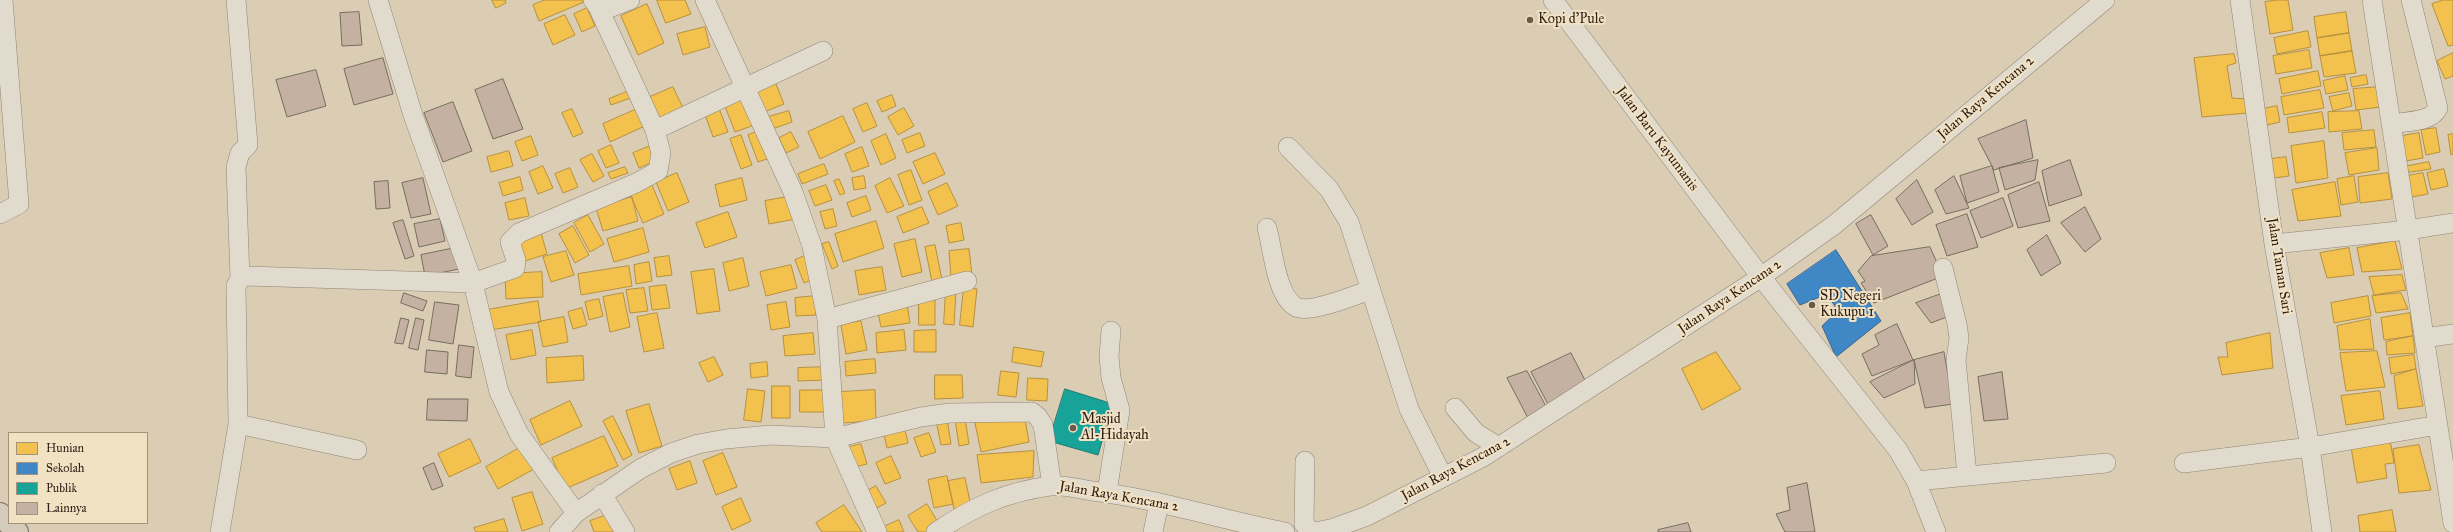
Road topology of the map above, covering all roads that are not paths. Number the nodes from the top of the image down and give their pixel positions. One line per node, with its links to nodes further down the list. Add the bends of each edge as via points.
1 (3, 0): 17 (street, via 19,204)
2 (236, 0): 24 (street, via 248,145 240,153 236,166)
3 (378, 0): 26 (street, via 413,115)
4 (630, 0): 11 (street, via 612,7)
5 (705, 0): 13 (street)
6 (1553, 0): 23 (street, Jalan Baru Kayumanis)
7 (2104, 0): 23 (street, Jalan Raya Kencana 2, via 1834,224)
8 (2240, 0): 21 (street, Jalan Taman Sari)
9 (2372, 0): 14 (street)
10 (2411, 0): 14 (street, via 2438,108 2433,115 2426,118)
11 (596, 3): 15 (street)
12 (823, 51): 13 (street)
13 (744, 89): 15 (street); 28 (street, via 803,218 822,282)
14 (2391, 124): 20 (street)
15 (655, 130): 26 (street, via 661,153 658,171 636,184 519,233 510,242 516,260 515,268)
16 (1288, 147): 27 (street, via 1330,189 1345,215)
17 (0, 214)
18 (2453, 223): 20 (street)
19 (1267, 228): 27 (street, via 1280,286 1296,308 1322,306)
20 (2408, 230): 21 (street); 31 (street)
21 (2274, 244): 37 (street, Jalan Taman Sari)
22 (1943, 268): 43 (street, via 1959,338 1956,360)
23 (1761, 277): 36 (street, Jalan Raya Kencana 2); 45 (street, Jalan Baru Kayumanis, via 1879,422)
24 (240, 279): 26 (street, via 246,276); 33 (street, via 236,286)
25 (966, 281): 28 (street)
26 (473, 282): 50 (street, via 492,370 508,414 519,434)
27 (1370, 290): 44 (street, via 1409,408)
28 (828, 319): 35 (street)
29 (1111, 331): 47 (street, via 1111,378 1120,410)
30 (2452, 336): 31 (street)
31 (2424, 338): 34 (street)
32 (1455, 408): 36 (street, via 1476,433)
33 (238, 424): 38 (street); 58 (street)
34 (2438, 425): 37 (street); 42 (street)
35 (835, 438): 46 (street, via 921,417 950,413 1032,412 1043,425); 48 (street, via 770,436 698,444 671,453 640,469); 61 (street)
36 (1499, 447): 44 (street, Jalan Raya Kencana 2)
37 (2310, 447): 41 (street); 68 (street, Jalan Taman Sari)
38 (357, 450)
39 (1305, 461): 65 (street, via 1304,524)
40 (2106, 463): 43 (street)
41 (2184, 463)
42 (2449, 465): 54 (street)
43 (1967, 475): 45 (street)
44 (1443, 477): 66 (street, Jalan Raya Kencana 2, via 1357,520)
45 (1916, 481): 67 (street, Jalan Baru Kayumanis)
46 (1052, 486): 47 (street, Jalan Raya Kencana 2); 62 (street, Jalan Raya Kencana 2, via 1012,493 977,506)
47 (1107, 492): 49 (street, Jalan Raya Kencana 2)
48 (602, 494): 50 (street); 60 (street)
49 (1159, 503): 63 (street); 64 (street, Jalan Raya Kencana 2)
50 (576, 512): 59 (street)
51 (0, 514): 52 (highway)
52 (8, 522)
53 (0, 523): 56 (highway)
54 (2453, 523)
55 (9, 524): 57 (highway)
56 (9, 532)
57 (17, 532)
58 (220, 532)
59 (559, 532)
60 (625, 532)
61 (877, 532)
62 (936, 532)
63 (1153, 532)
64 (1285, 532)
65 (1312, 532)
66 (1316, 532)
67 (1936, 532)
68 (2322, 532)

